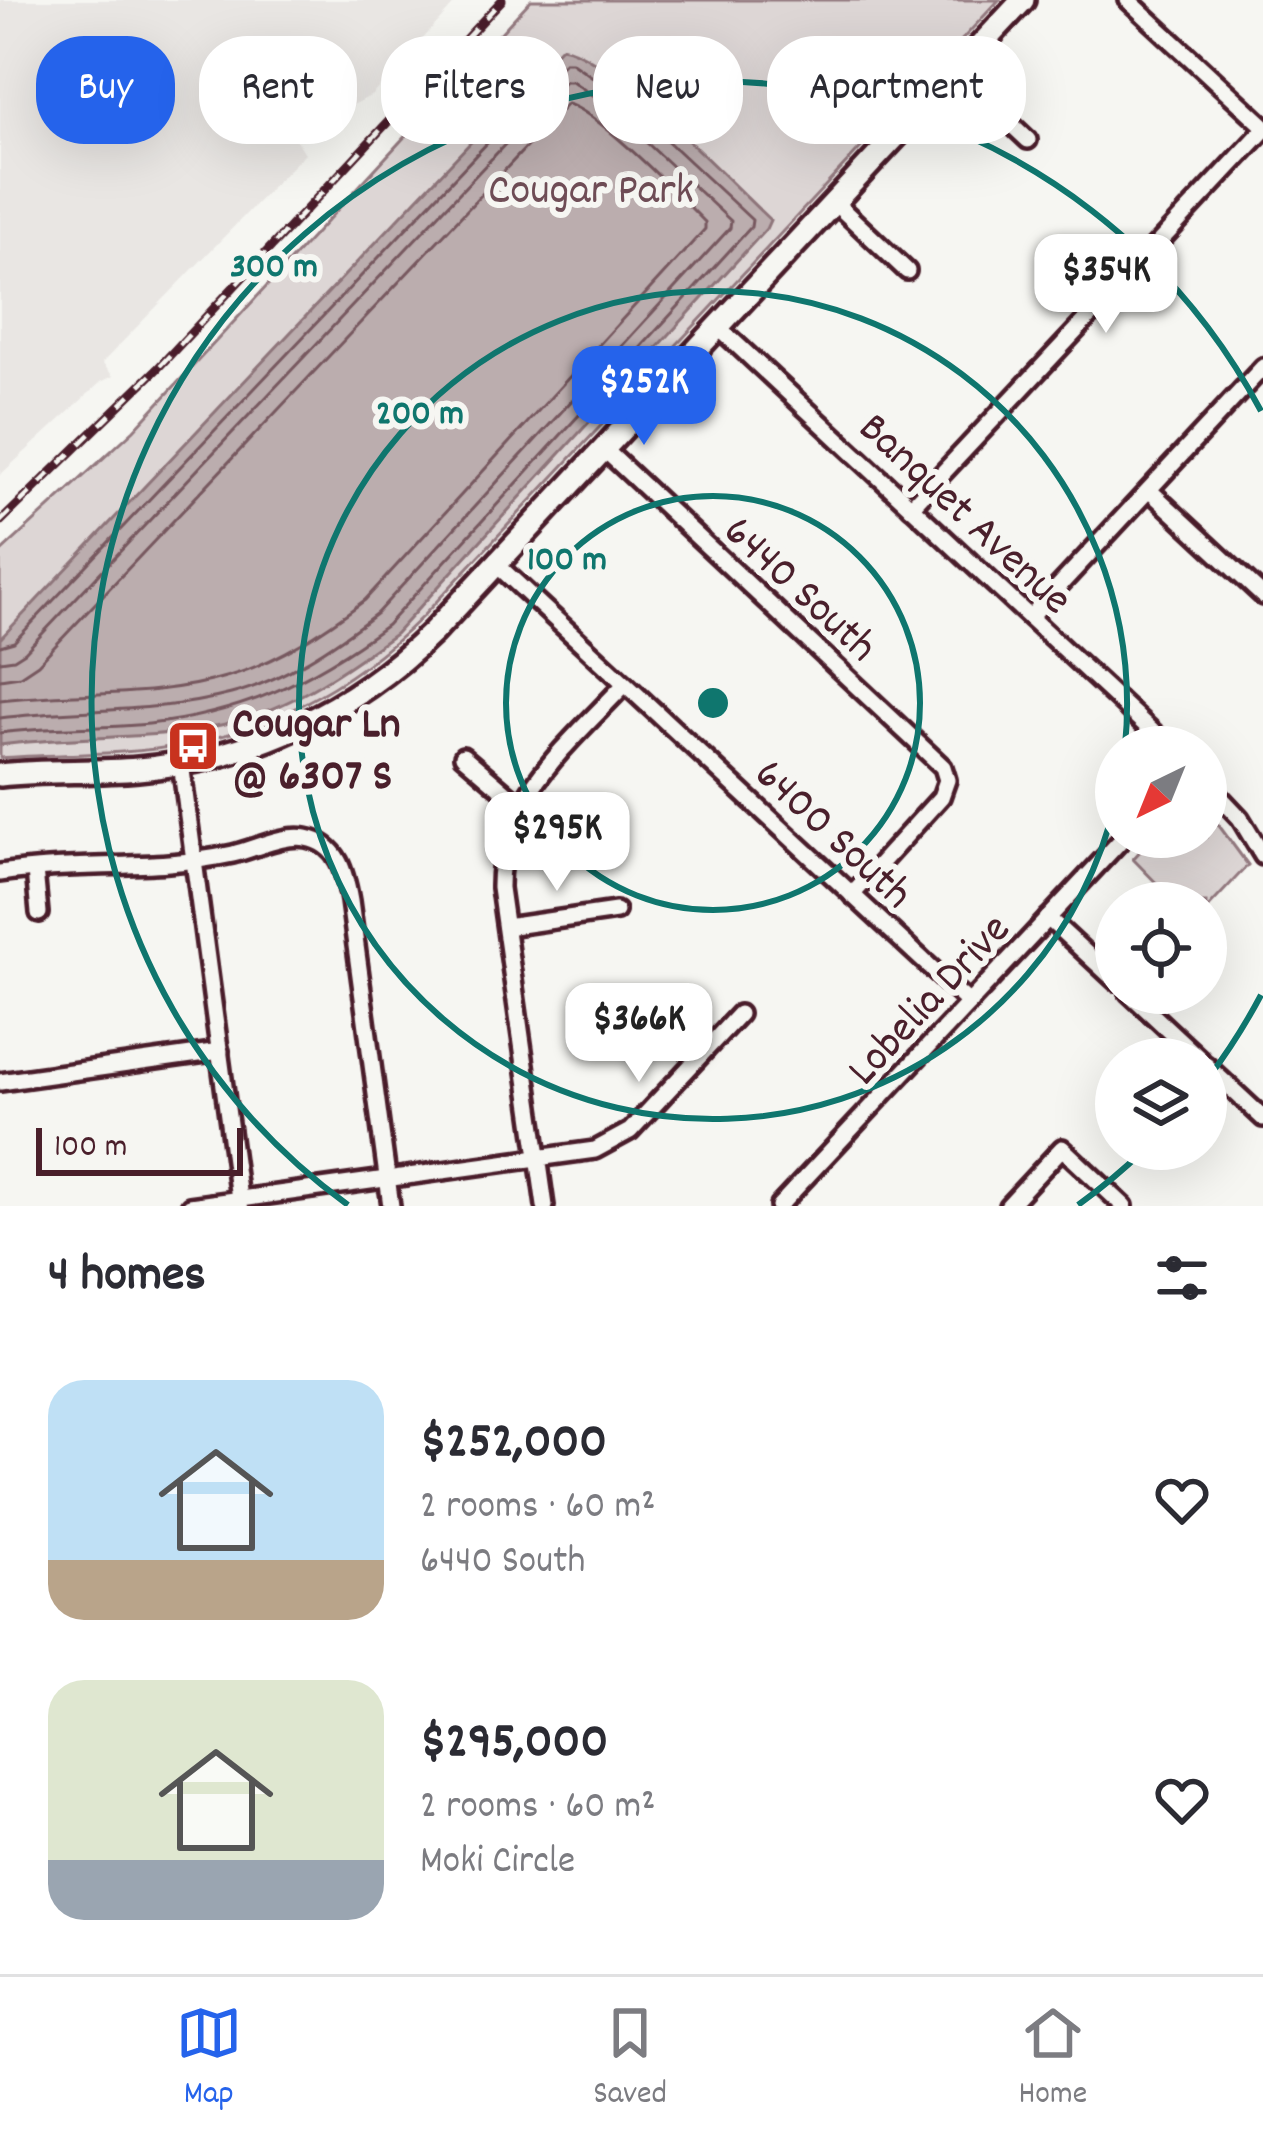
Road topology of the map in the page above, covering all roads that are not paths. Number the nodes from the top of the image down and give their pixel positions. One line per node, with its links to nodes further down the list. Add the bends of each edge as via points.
1 (1023, 0): 3 (main road)
2 (1128, 0): 4 (street)
3 (990, 36)
4 (1263, 128): 12 (street)
5 (888, 144): 6 (main road)
6 (834, 202): 7 (street); 8 (main road)
7 (907, 271)
8 (718, 327): 10 (main road); 12 (street, Banquet Avenue)
9 (1263, 367): 11 (street)
10 (604, 449): 13 (main road); 28 (street, 6440 South, via 934,756 947,779 937,802)
11 (1149, 490): 14 (street); 15 (street)
12 (911, 507): 15 (street, Banquet Avenue)
13 (496, 564): 16 (street, 6400 South); 19 (main road, via 414,650 347,701 268,740)
14 (1263, 596)
15 (1030, 617): 17 (street, Banquet Avenue)
16 (625, 684): 21 (street); 28 (street, 6400 South)
17 (1146, 726)
18 (463, 756): 21 (street)
19 (181, 764): 20 (main road); 25 (street)
20 (0, 775)
21 (519, 804): 32 (street, via 501,859)
22 (1227, 804): 23 (street)
23 (1263, 856)
24 (1104, 858): 31 (street, Lobelia Drive)
25 (194, 860): 26 (street); 38 (street); 43 (street, via 300,837 336,855 350,902)
26 (35, 870): 27 (street); 30 (street)
27 (0, 874)
28 (852, 895): 34 (street, 6400 South)
29 (616, 911): 32 (street)
30 (39, 913)
31 (1048, 918): 33 (street); 34 (street, Lobelia Drive)
32 (506, 927): 42 (street)
33 (1095, 962)
34 (969, 1003): 48 (street, Lobelia Drive)
35 (739, 1014): 42 (street, via 623,1137 585,1153)
36 (1152, 1014): 37 (street)
37 (1177, 1038)
38 (220, 1051): 39 (street); 44 (street)
39 (0, 1082)
40 (1227, 1084): 41 (street)
41 (1263, 1118)
42 (538, 1158): 43 (street); 47 (street)
43 (387, 1179): 44 (street); 46 (street)
44 (240, 1203): 45 (street)
45 (190, 1206)
46 (391, 1206)
47 (544, 1206)
48 (779, 1206)
49 (1008, 1206): 50 (street, via 1061,1148)
50 (1124, 1206)

